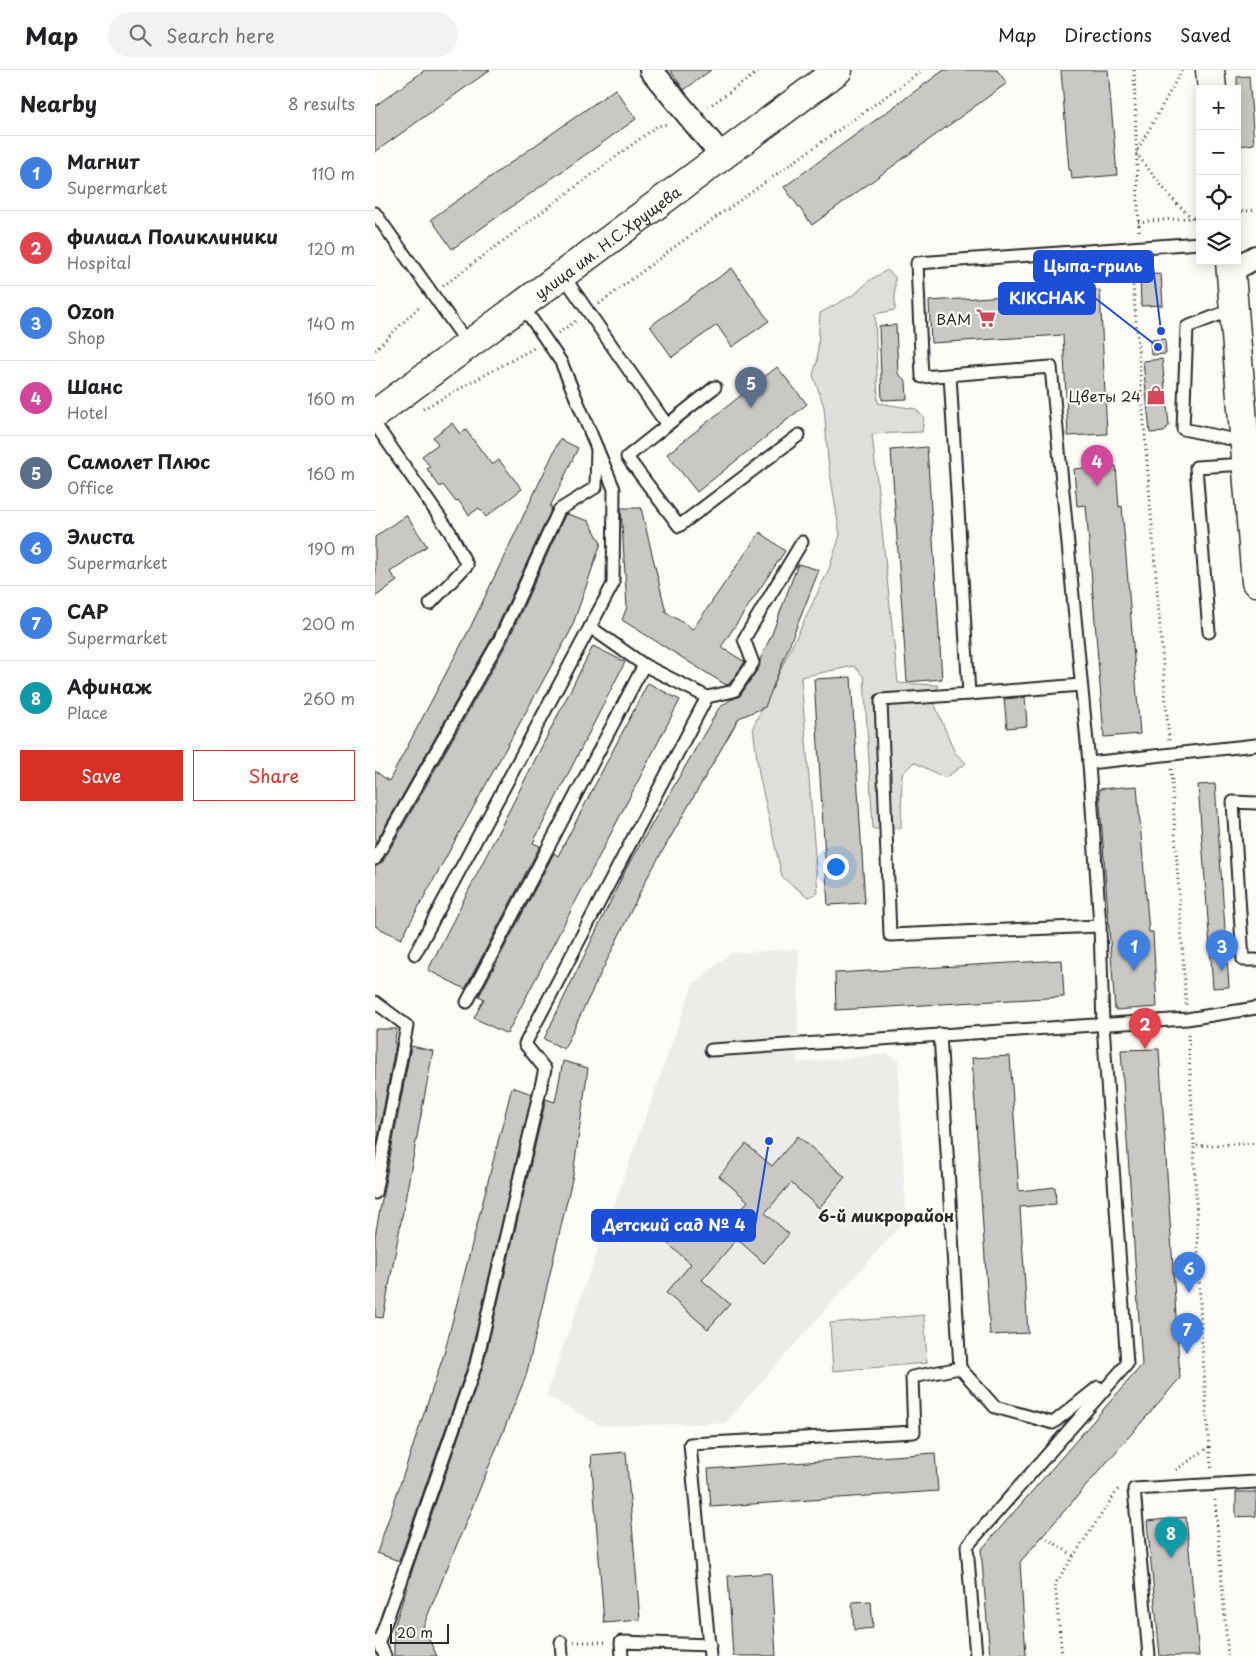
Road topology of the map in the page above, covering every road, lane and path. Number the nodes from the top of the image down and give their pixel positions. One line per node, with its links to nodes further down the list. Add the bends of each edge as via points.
1 (651, 70): 9 (street)
2 (761, 70): 9 (path)
3 (838, 70): 11 (main road, улица им. Н.С.Хрущева)
4 (923, 70): 26 (path)
5 (1134, 70): 10 (path)
6 (1183, 70): 10 (path)
7 (1210, 70): 8 (main road)
8 (1212, 85)
9 (691, 119): 11 (street); 23 (path, via 657,126)
10 (1136, 153): 15 (path, via 1172,199); 17 (path)
11 (722, 156): 22 (main road, улица им. Н.С.Хрущева)
12 (1256, 210): 13 (path)
13 (1241, 212)
14 (375, 213): 23 (lane)
15 (1192, 218): 16 (path); 17 (path)
16 (1196, 218)
17 (1138, 222): 19 (path)
18 (1196, 243): 19 (lane)
19 (1140, 248): 30 (lane, via 917,263 922,377); 49 (path, via 1133,271)
20 (1256, 257): 21 (street)
21 (1231, 266): 25 (main road)
22 (562, 274): 24 (main road, улица им. Н.С.Хрущева); 26 (lane)
23 (432, 295): 28 (lane); 29 (path)
24 (522, 305): 27 (lane); 28 (main road, улица им. Н.С.Хрущева)
25 (1234, 309): 38 (main road); 38 (lane, via 1187,327 1183,428)
26 (588, 312): 27 (path); 35 (lane)
27 (547, 341): 33 (path); 37 (lane, via 561,362)
28 (468, 344): 32 (main road, улица им. Н.С.Хрущева)
29 (375, 350)
30 (950, 375): 45 (lane, via 1051,367); 46 (lane)
31 (715, 387): 35 (lane)
32 (375, 414)
33 (416, 414)
34 (375, 424): 41 (lane, via 450,532 467,565)
35 (667, 425): 36 (lane, via 627,457 679,526)
36 (799, 435)
37 (597, 448): 42 (lane, via 614,489 613,584); 52 (lane, via 596,487 559,510 500,639)
38 (1246, 453): 40 (main road); 43 (lane, via 1196,467)
39 (802, 542): 47 (lane, via 744,639 753,663 734,692)
40 (1256, 582)
41 (430, 604)
42 (590, 627): 44 (lane); 54 (lane)
43 (1209, 632)
44 (644, 665): 47 (lane); 57 (lane)
45 (1081, 685): 46 (lane); 50 (lane)
46 (969, 694): 53 (lane, via 881,700 890,935)
47 (707, 697): 74 (lane, via 525,1044 545,1069 476,1364)
48 (1256, 745): 49 (lane)
49 (1170, 754): 50 (lane); 59 (path)
50 (1089, 763): 53 (lane)
51 (1256, 803): 55 (lane, via 1233,802 1243,960)
52 (375, 859)
53 (1101, 926): 60 (lane)
54 (415, 954)
55 (1256, 960)
56 (375, 1002): 65 (lane, via 407,1026)
57 (467, 1002)
58 (1256, 1008): 59 (lane)
59 (1187, 1020): 60 (lane); 64 (path)
60 (1103, 1025): 61 (lane); 67 (lane)
61 (940, 1034): 62 (lane); 68 (lane)
62 (711, 1050)
63 (1256, 1143): 64 (path)
64 (1194, 1146): 66 (path, via 1201,1329)
65 (375, 1193)
66 (1177, 1325)
67 (1127, 1364): 68 (lane, via 1053,1423 995,1407); 81 (lane, via 967,1546)
68 (960, 1368): 77 (lane, via 912,1377 914,1432 690,1444)
69 (1209, 1447): 71 (path)
70 (1256, 1482): 71 (lane)
71 (1213, 1484): 82 (lane, via 1134,1489); 83 (path)
72 (1043, 1536): 73 (path)
73 (1074, 1556)
74 (377, 1641): 78 (lane)
75 (561, 1642): 76 (path); 79 (lane)
76 (621, 1642): 77 (lane); 80 (lane)
77 (710, 1650)
78 (385, 1656)
79 (562, 1656)
80 (623, 1656)
81 (976, 1656)
82 (1149, 1656)
83 (1228, 1656)

